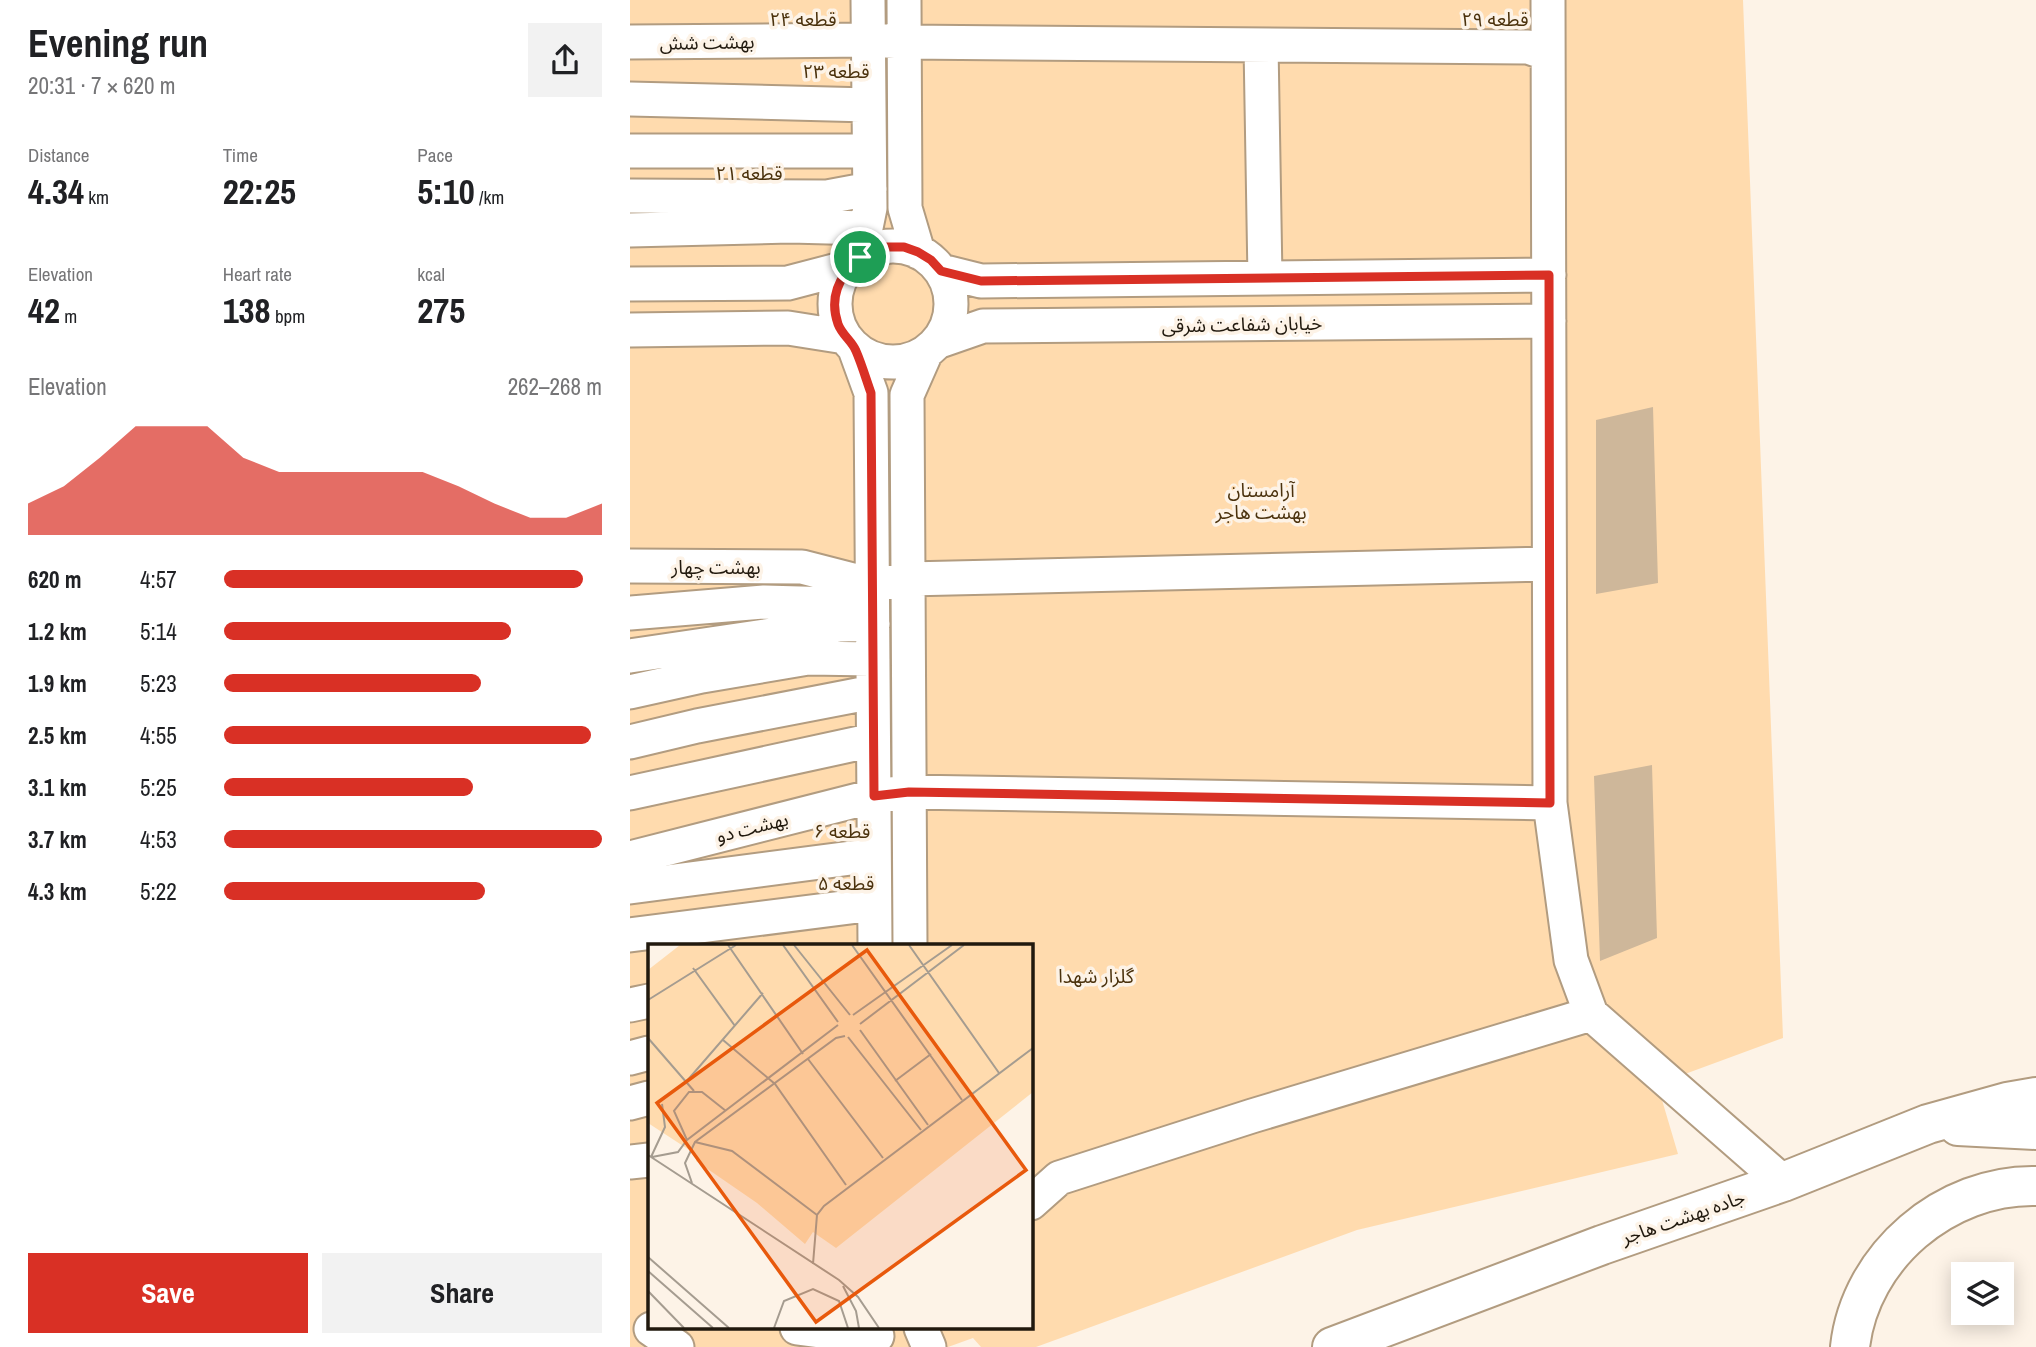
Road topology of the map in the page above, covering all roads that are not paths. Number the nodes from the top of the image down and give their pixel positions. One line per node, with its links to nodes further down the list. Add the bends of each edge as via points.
1 (868, 0): 4 (street)
2 (904, 0): 6 (street)
3 (1548, 0): 8 (street)
4 (869, 40): 5 (street, بهشت شش); 6 (street, بهشت شش); 10 (street)
5 (630, 42)
6 (904, 42): 7 (street, بهشت شش); 17 (street, via 905,208)
7 (1261, 45): 8 (street, بهشت شش, via 1528,47); 19 (street)
8 (1548, 54): 18 (street)
9 (630, 99): 10 (street)
10 (869, 105): 11 (street)
11 (869, 150): 12 (street); 13 (street)
12 (630, 151)
13 (870, 190): 14 (street, via 827,197); 16 (street)
14 (630, 196)
15 (630, 230): 16 (street, via 790,226)
16 (858, 251): 17 (street, via 904,247); 20 (street, via 788,283); 23 (street, via 841,280 836,302 838,324)
17 (929, 261): 19 (street, via 981,281); 24 (street, via 949,292 950,315)
18 (1549, 275): 19 (street); 21 (street)
19 (1265, 278)
20 (630, 284)
21 (1549, 321): 24 (street, خیابان شفاعت شرقی, via 983,326); 25 (street)
22 (630, 330): 23 (street, via 788,328)
23 (850, 343): 24 (street, via 883,362 912,359); 28 (street, via 871,393)
24 (932, 347): 27 (street, via 907,395)
25 (1549, 564): 27 (street); 39 (street)
26 (630, 566): 28 (street, بهشت چهار, via 802,567)
27 (908, 579): 28 (street); 36 (street)
28 (872, 605): 29 (street, via 764,602); 30 (street, via 839,625); 31 (street)
29 (630, 613)
30 (630, 656)
31 (873, 659): 32 (street, via 808,658); 33 (street)
32 (630, 692)
33 (873, 692): 34 (street); 35 (street)
34 (873, 740): 37 (street); 38 (street)
35 (630, 742)
36 (909, 792): 38 (street, بهشت دو); 39 (street, بهشت دو); 46 (street)
37 (630, 793)
38 (874, 796): 40 (street); 41 (street, بهشت دو)
39 (1550, 803): 49 (street, via 1571,960)
40 (874, 855): 42 (street); 43 (street)
41 (630, 858)
42 (630, 887)
43 (874, 904): 44 (street); 45 (street)
44 (630, 935)
45 (874, 944)
46 (910, 944)
47 (648, 1001): 48 (street)
48 (630, 1005)
49 (1591, 1014): 57 (street); 59 (street, via 1059,1178)
50 (648, 1053): 51 (street)
51 (630, 1058)
52 (2036, 1097): 55 (main road, جاده بهشت هاجر)
53 (648, 1098): 54 (street)
54 (630, 1103)
55 (1928, 1124): 56 (main road); 57 (main road, جاده بهشت هاجر)
56 (2036, 1130)
57 (1783, 1182): 66 (main road, جاده بهشت هاجر)
58 (2036, 1186): 67 (main road, via 1982,1193 1916,1228 1885,1258 1861,1301)
59 (1032, 1202)
60 (653, 1330): 64 (street)
61 (813, 1330): 63 (street)
62 (922, 1330): 65 (street)
63 (878, 1337)
64 (677, 1347)
65 (929, 1347)
66 (1332, 1347)
67 (1850, 1347)

